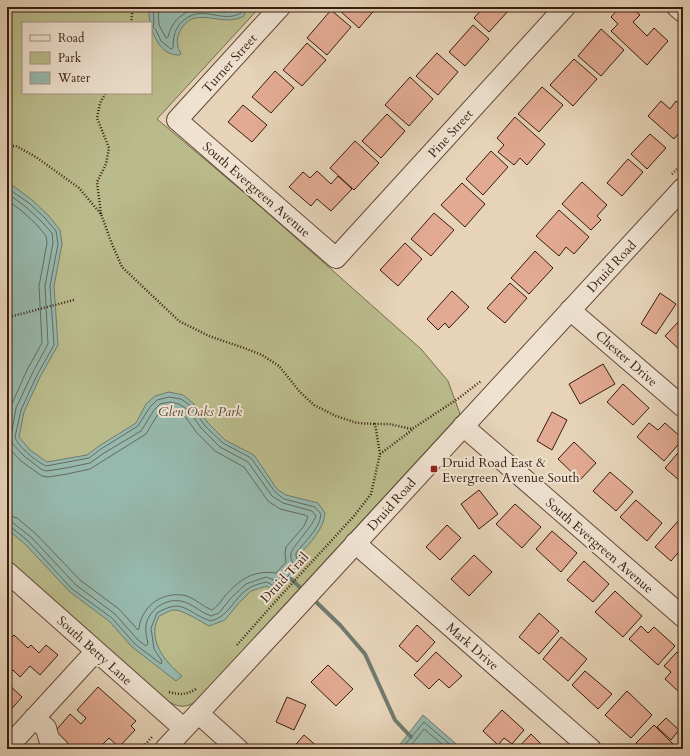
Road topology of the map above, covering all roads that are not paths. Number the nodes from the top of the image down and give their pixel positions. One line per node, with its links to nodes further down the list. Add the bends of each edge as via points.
1 (280, 7): 5 (street, Turner Street)
2 (565, 7): 7 (street, Pine Street)
3 (677, 7): 4 (street)
4 (683, 12)
5 (177, 120): 7 (street, South Evergreen Avenue)
6 (683, 188): 8 (street, Druid Road)
7 (336, 258)
8 (570, 310): 9 (street, Chester Drive); 10 (street, Druid Road)
9 (683, 407)
10 (463, 426): 11 (street, Druid Road); 13 (street, South Evergreen Avenue)
11 (355, 543): 15 (street, Druid Road); 22 (street, Mark Drive)
12 (7, 572): 14 (street, South Betty Lane)
13 (683, 617)
14 (96, 651): 16 (street); 17 (street, South Betty Lane)
15 (198, 713): 17 (street, Druid Road); 21 (street)
16 (34, 718): 18 (street); 19 (street, via 46,728 49,739)
17 (183, 728): 20 (street, Druid Road)
18 (7, 748)
19 (59, 749)
20 (164, 749)
21 (238, 749)
22 (591, 749)

